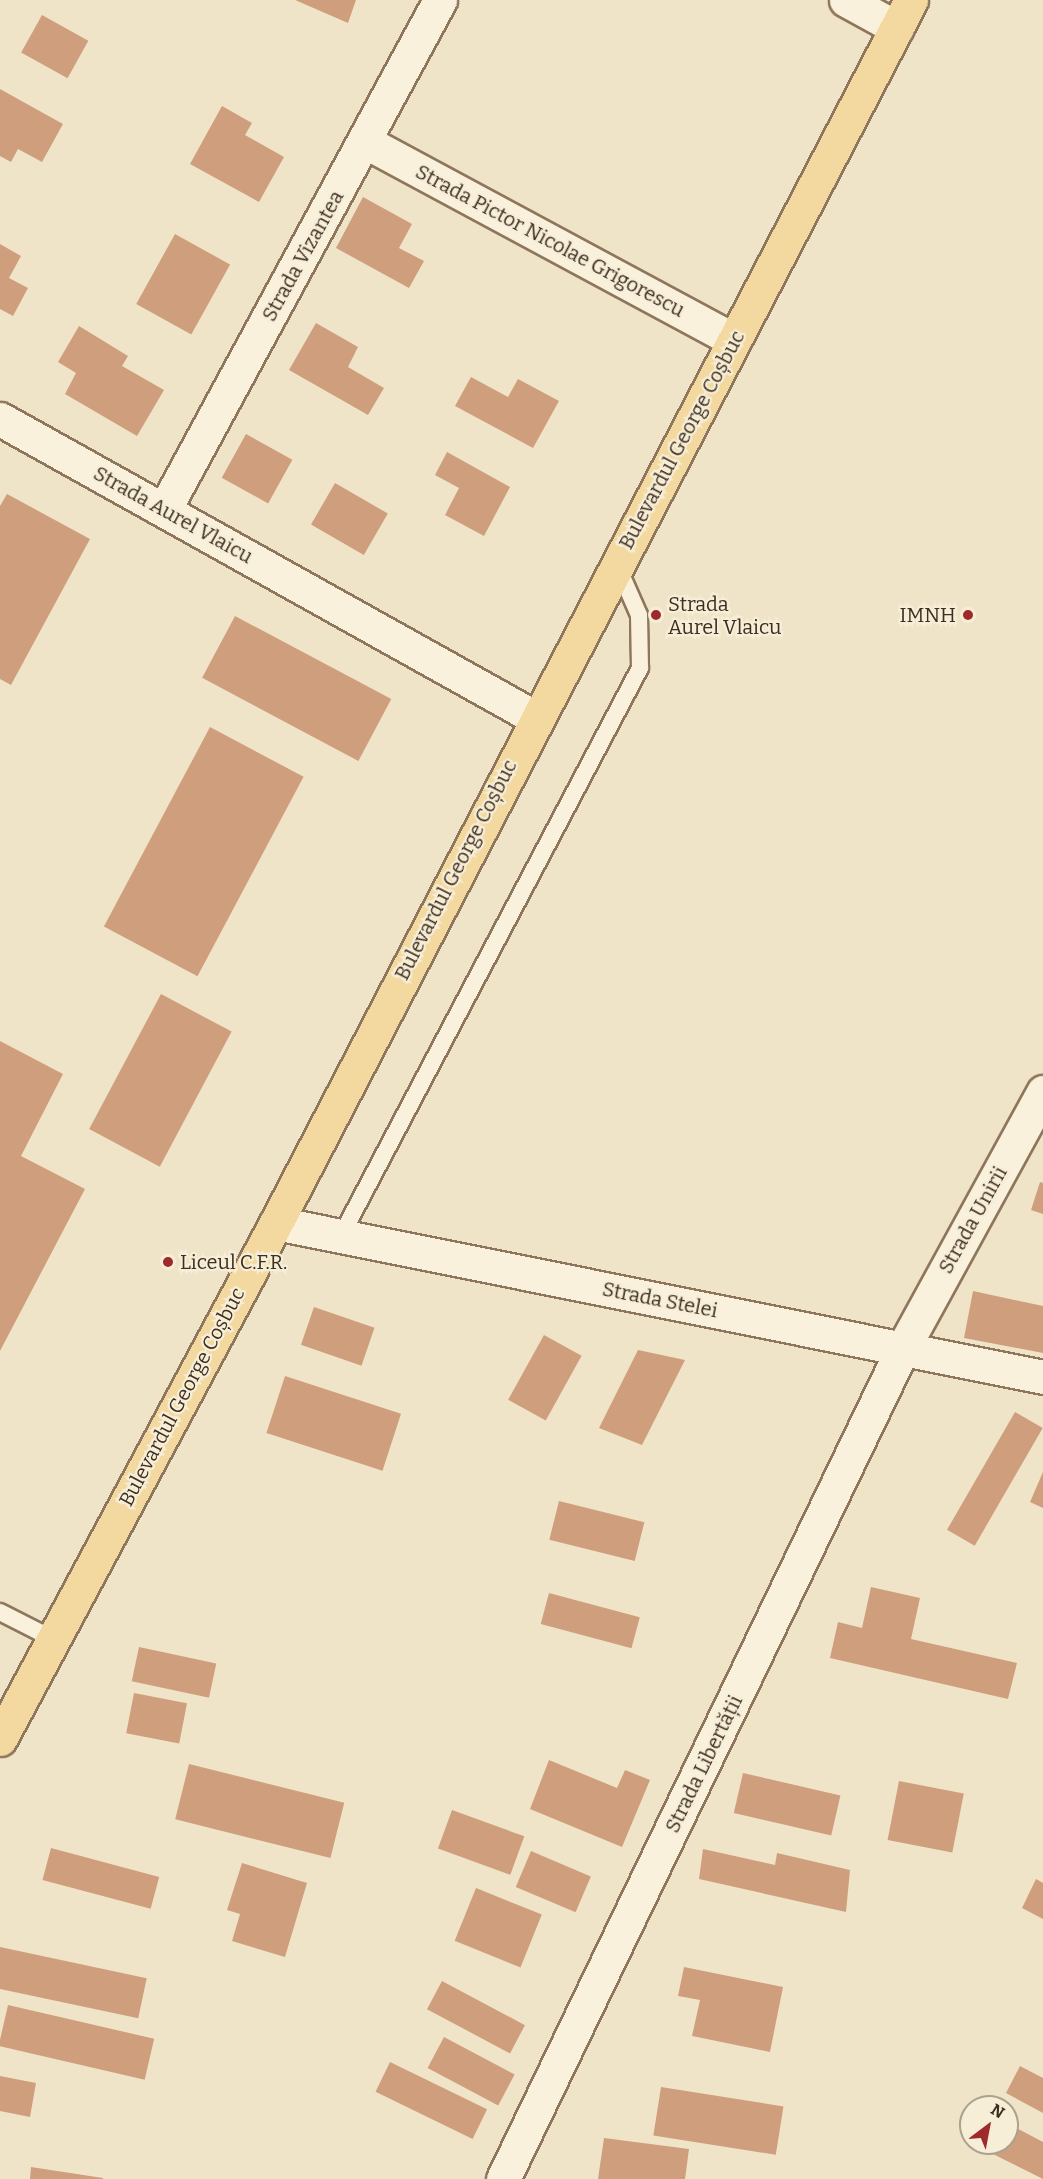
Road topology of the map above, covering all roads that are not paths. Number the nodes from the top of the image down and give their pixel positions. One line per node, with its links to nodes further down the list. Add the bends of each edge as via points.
1 (440, 0): 4 (street, Strada Vizantea)
2 (846, 0): 3 (street)
3 (904, 14): 5 (main road, Bulevardul George Coșbuc)
4 (366, 142): 5 (street, Strada Pictor Nicolae Grigorescu); 7 (street, Strada Vizantea)
5 (734, 340): 8 (main road, Bulevardul George Coșbuc)
6 (0, 418): 7 (street, Strada Aurel Vlaicu)
7 (164, 510): 9 (street, Strada Aurel Vlaicu)
8 (617, 565): 9 (main road, Bulevardul George Coșbuc); 12 (lane, via 639,615 640,668)
9 (534, 717): 11 (main road, Bulevardul George Coșbuc)
10 (1043, 1092): 13 (street, Strada Unirii)
11 (276, 1223): 12 (street, Strada Stelei); 16 (main road, Bulevardul George Coșbuc)
12 (341, 1236): 13 (street, Strada Stelei)
13 (903, 1348): 14 (street, Strada Stelei); 18 (street, Strada Libertății)
14 (1043, 1377)
15 (0, 1612): 16 (lane)
16 (53, 1639): 17 (main road, Bulevardul George Coșbuc)
17 (1, 1737)
18 (503, 2179)

